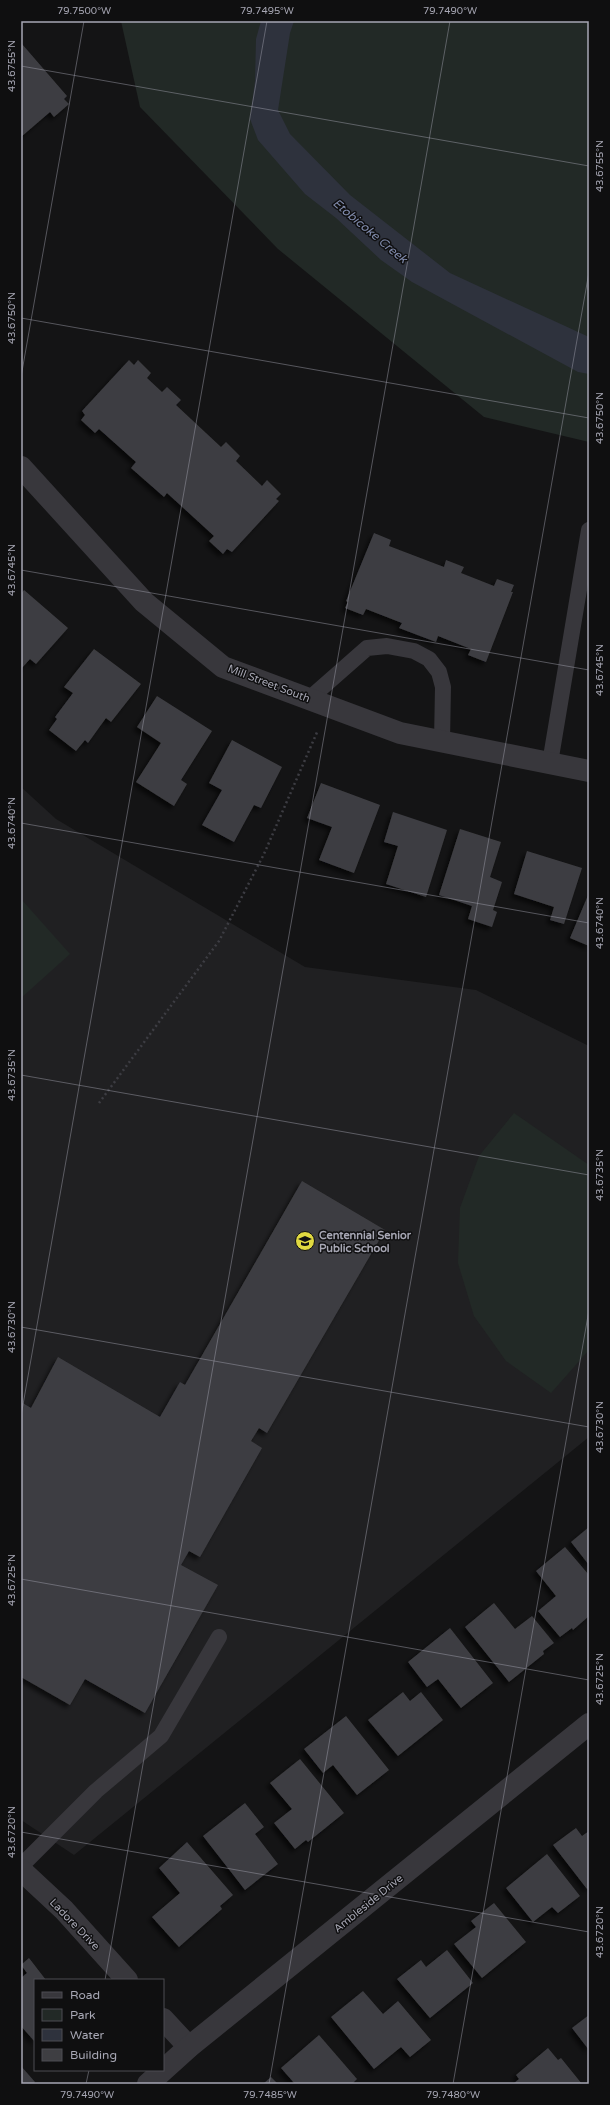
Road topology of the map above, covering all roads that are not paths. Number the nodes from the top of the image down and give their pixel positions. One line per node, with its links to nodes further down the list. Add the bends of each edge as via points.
1 (21, 467): 3 (street, Mill Street South, via 144,602 180,632 224,666)
2 (589, 530): 5 (lane)
3 (319, 702): 4 (street, Mill Street South, via 400,733); 4 (lane, via 367,648 387,646 414,651 430,659 439,672 443,687)
4 (442, 741): 5 (street, Mill Street South)
5 (550, 763): 6 (street, Mill Street South)
6 (589, 771)
7 (219, 1637): 9 (lane, via 161,1736 96,1791)
8 (589, 1724): 13 (street, Ambleside Drive)
9 (21, 1866)
10 (21, 1870): 11 (street, Ladore Drive, via 64,1910)
11 (127, 1979)
12 (164, 2020): 13 (street)
13 (189, 2047): 14 (street, Ambleside Drive)
14 (164, 2070)
15 (162, 2071): 16 (street, Ambleside Drive)
16 (148, 2084)

